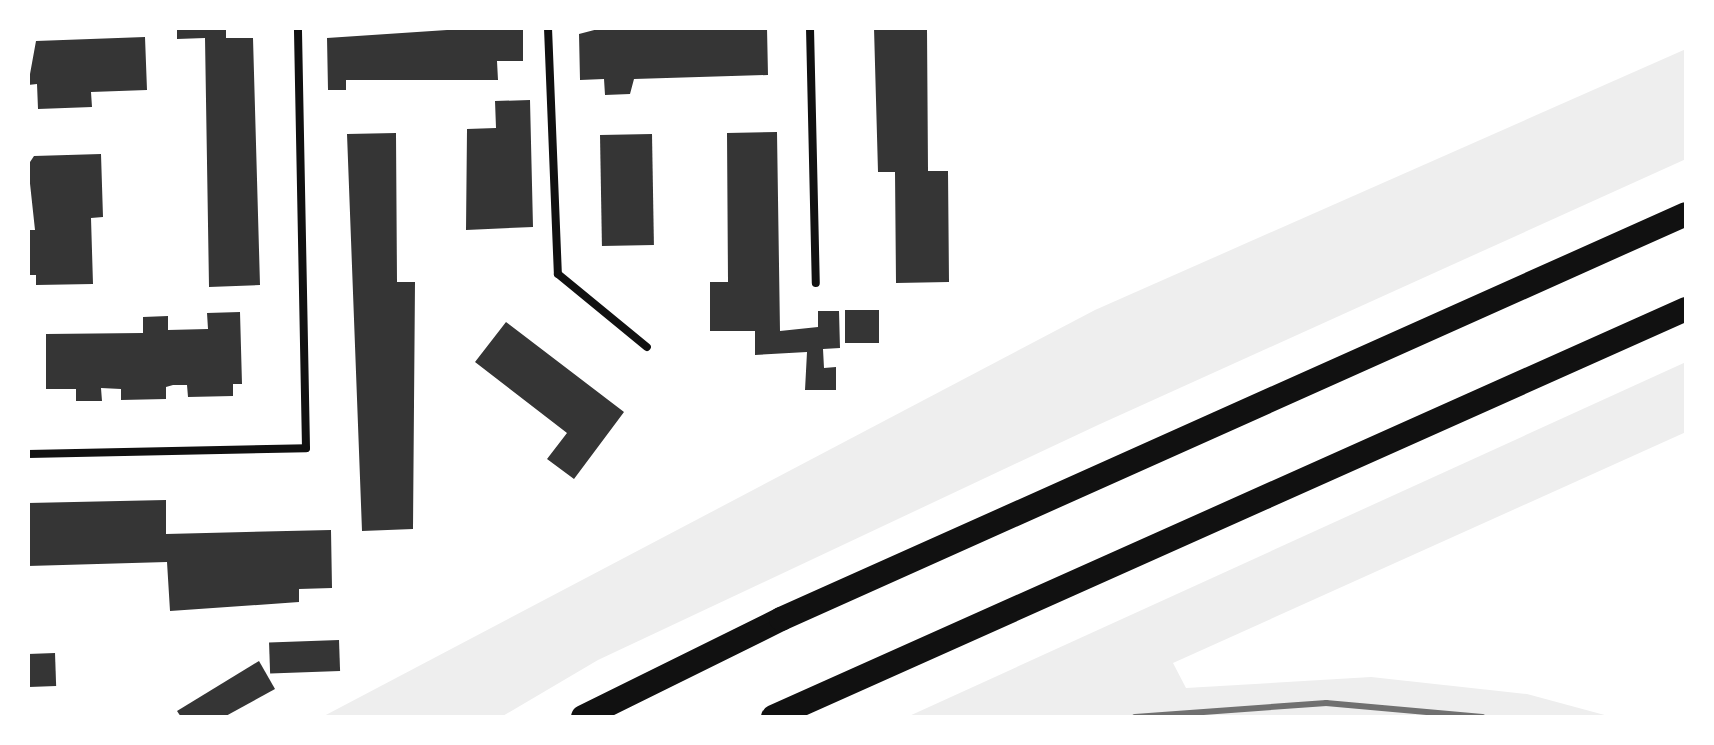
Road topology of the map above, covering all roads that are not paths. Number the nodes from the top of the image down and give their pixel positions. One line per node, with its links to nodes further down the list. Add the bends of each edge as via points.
1 (298, 28): 8 (street, via 306,448)
2 (548, 28): 7 (street, via 558,274)
3 (810, 28): 5 (street)
4 (1686, 214): 9 (highway, via 781,619)
5 (816, 283)
6 (1686, 309): 10 (highway)
7 (647, 347)
8 (28, 454)
9 (583, 717)
10 (773, 717)

